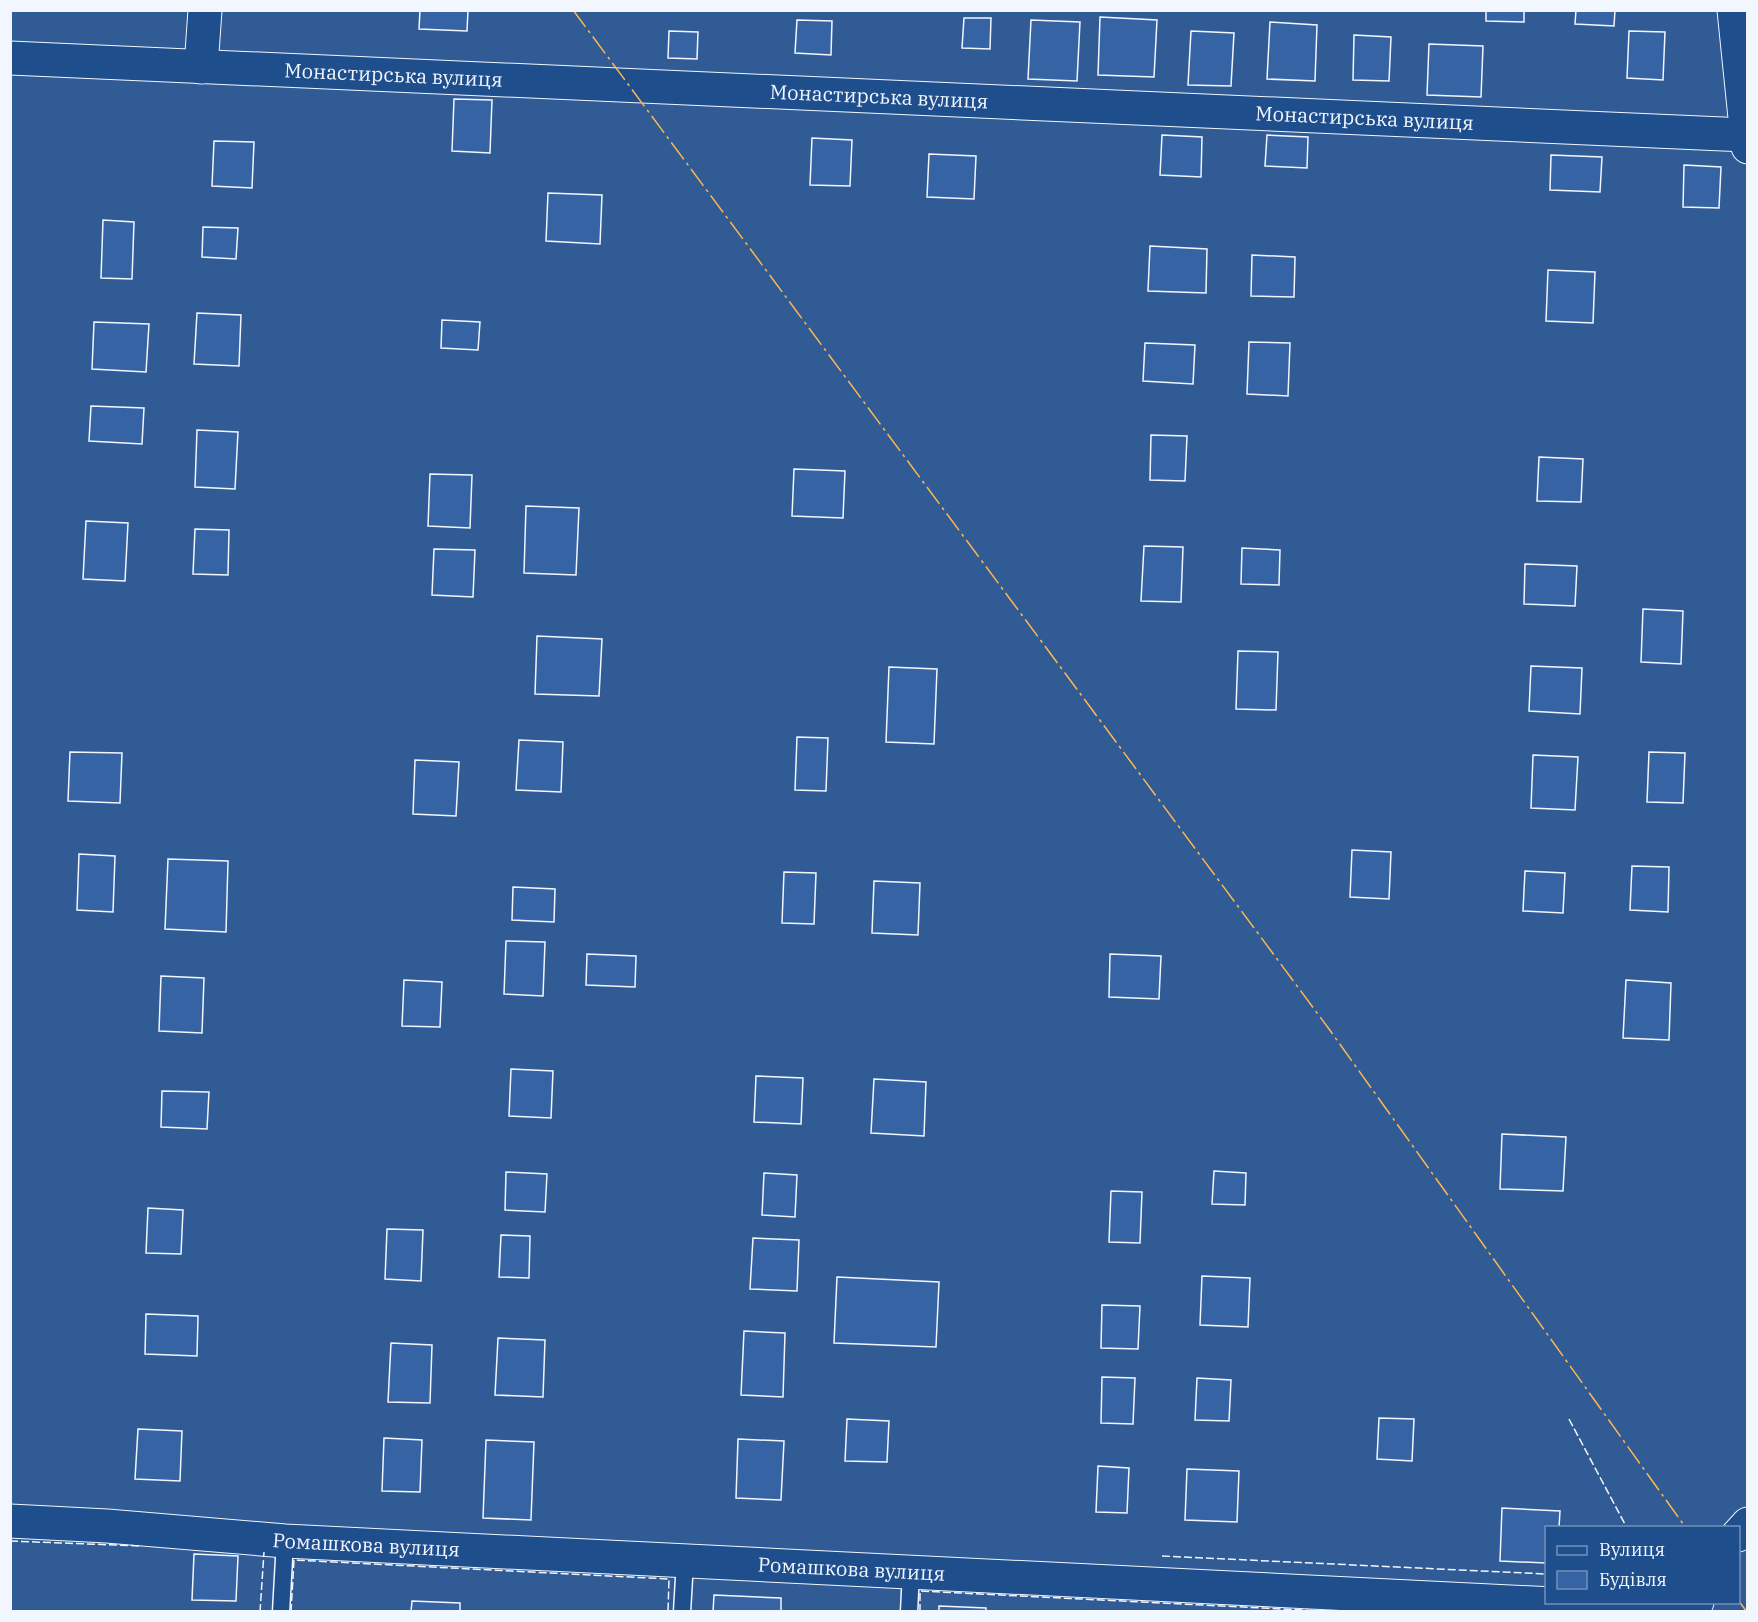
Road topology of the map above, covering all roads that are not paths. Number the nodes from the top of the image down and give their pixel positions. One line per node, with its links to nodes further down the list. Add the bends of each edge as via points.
1 (205, 10): 4 (street)
2 (1734, 10): 5 (street)
3 (10, 58): 4 (street, Монастирська вулиця)
4 (201, 67): 5 (street, Монастирська вулиця)
5 (1747, 141)
6 (10, 1521): 7 (street, Ромашкова вулиця)
7 (285, 1541): 8 (street, Ромашкова вулиця); 12 (lane)
8 (685, 1561): 9 (street, Ромашкова вулиця); 13 (lane)
9 (911, 1572): 10 (street, Ромашкова вулиця); 14 (lane)
10 (1545, 1604)
11 (1553, 1604): 15 (street, Ромашкова вулиця)
12 (281, 1611)
13 (682, 1611)
14 (909, 1611)
15 (1693, 1611)

